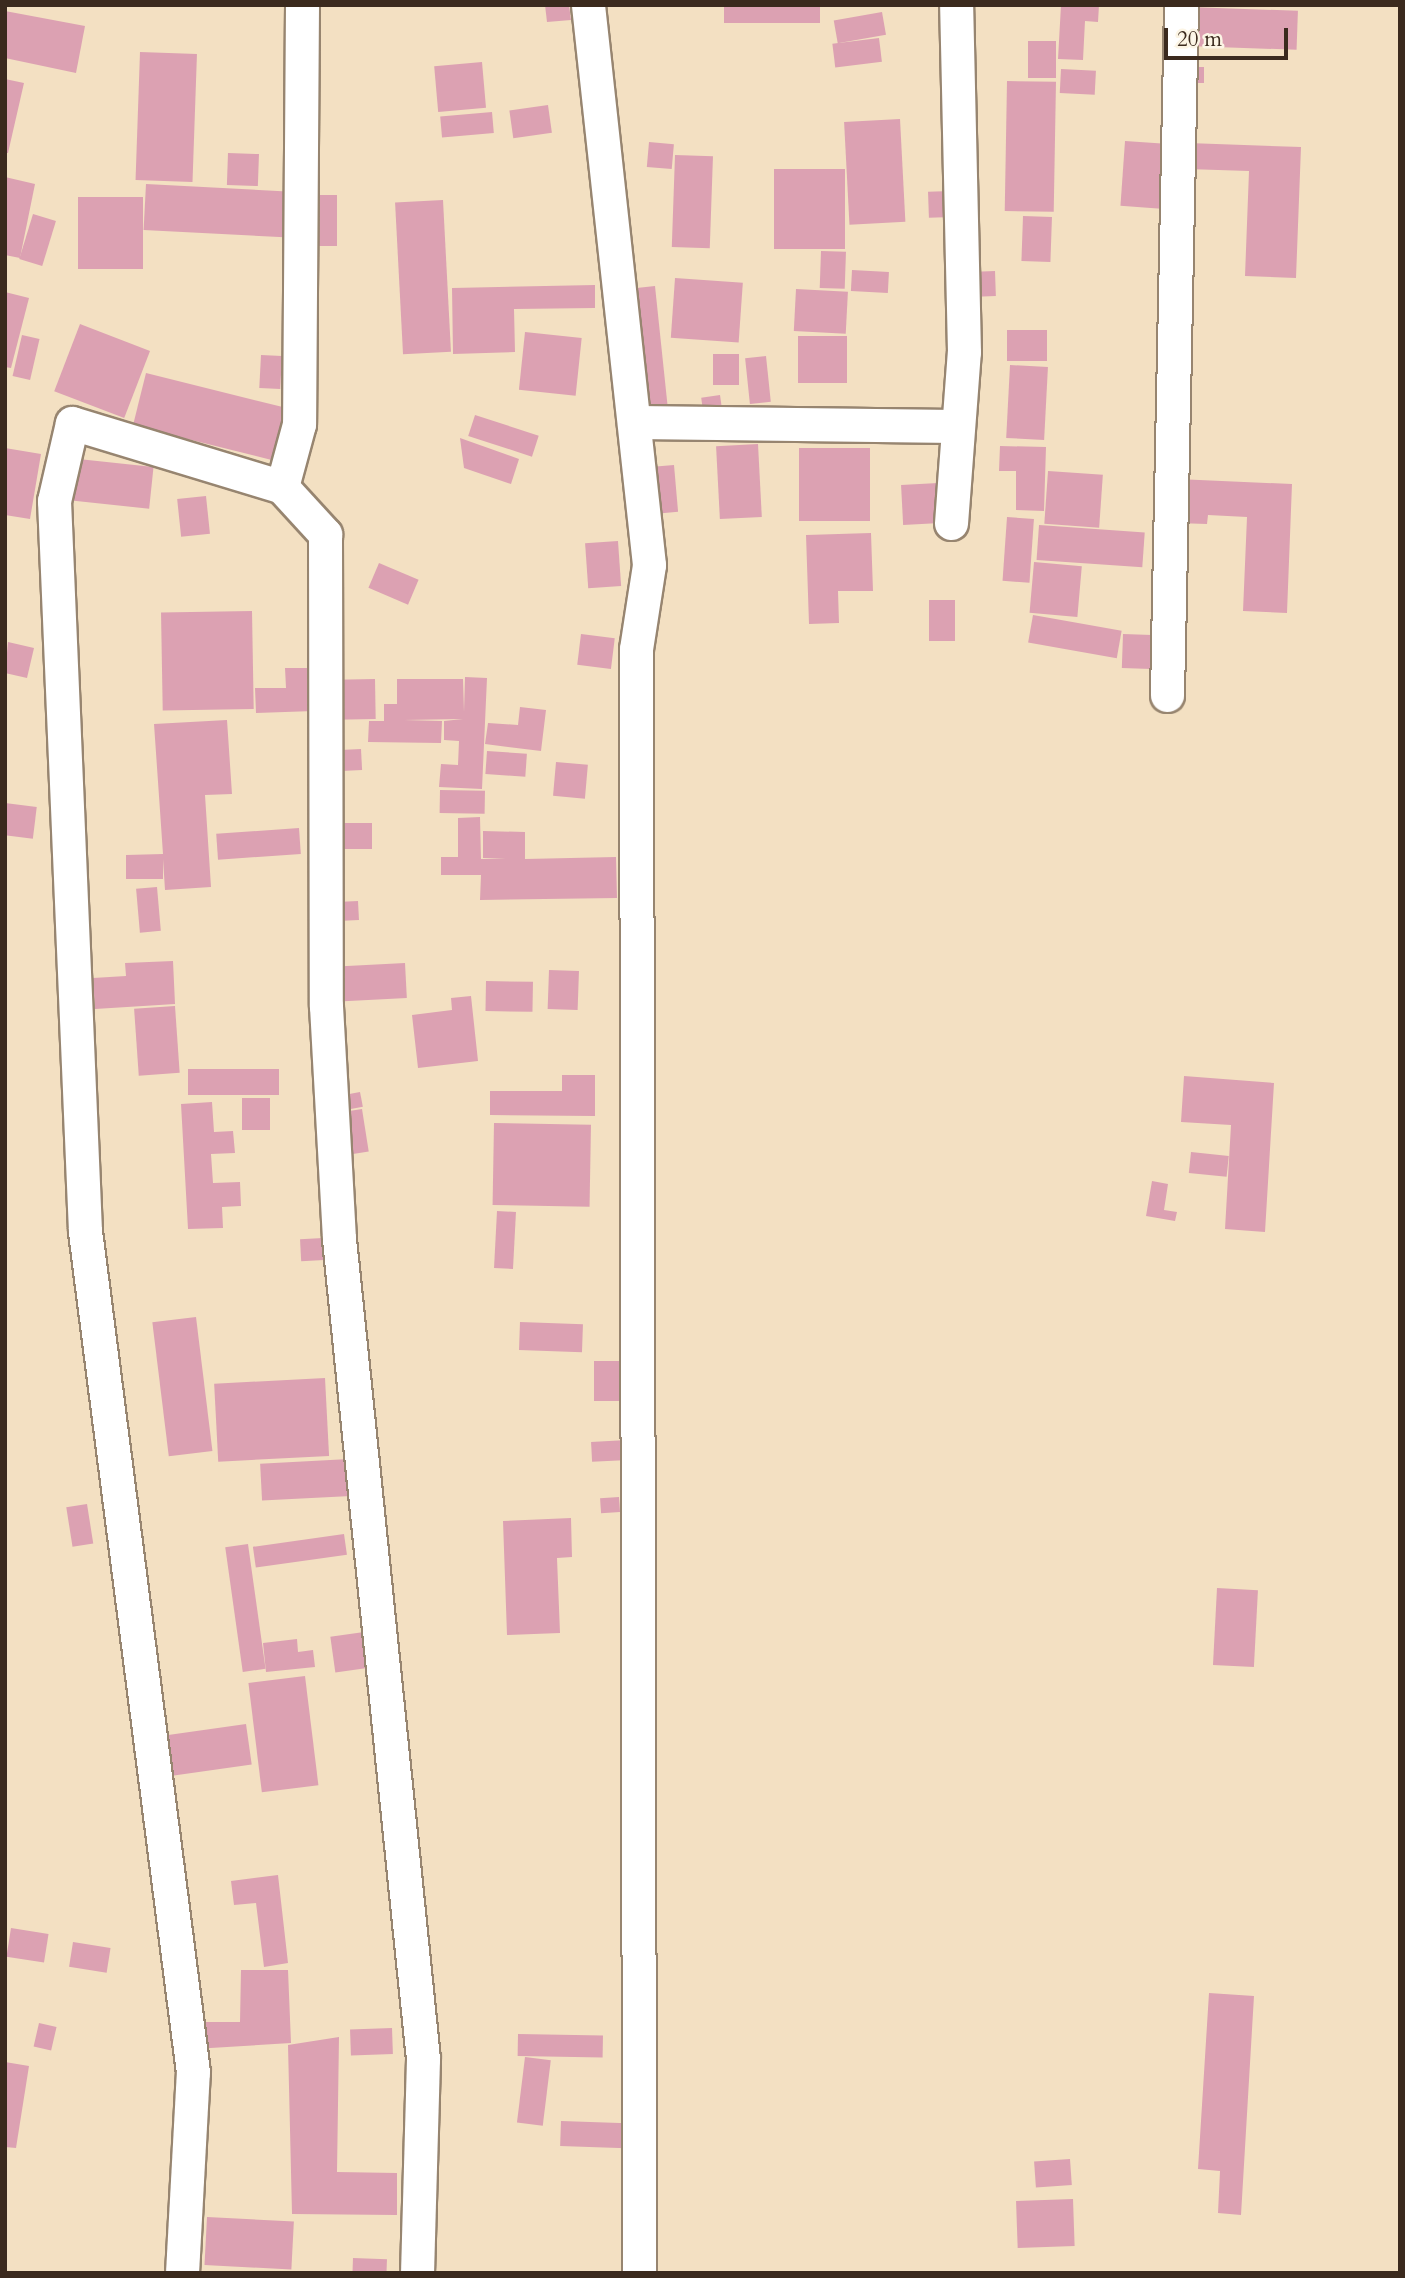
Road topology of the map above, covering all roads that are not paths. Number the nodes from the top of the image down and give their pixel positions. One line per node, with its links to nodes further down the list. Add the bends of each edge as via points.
1 (302, 5): 7 (street, via 299,424)
2 (588, 5): 5 (street)
3 (956, 5): 6 (street, via 964,352)
4 (1181, 5): 9 (street)
5 (634, 422): 6 (street); 12 (street, via 649,565 636,649)
6 (958, 426): 8 (street)
7 (282, 487): 10 (street, via 72,422 54,501 85,1231 193,2072); 11 (street, via 325,534 326,1006 339,1239 423,2059)
8 (951, 523)
9 (1167, 695)
10 (182, 2273)
11 (417, 2273)
12 (639, 2273)

